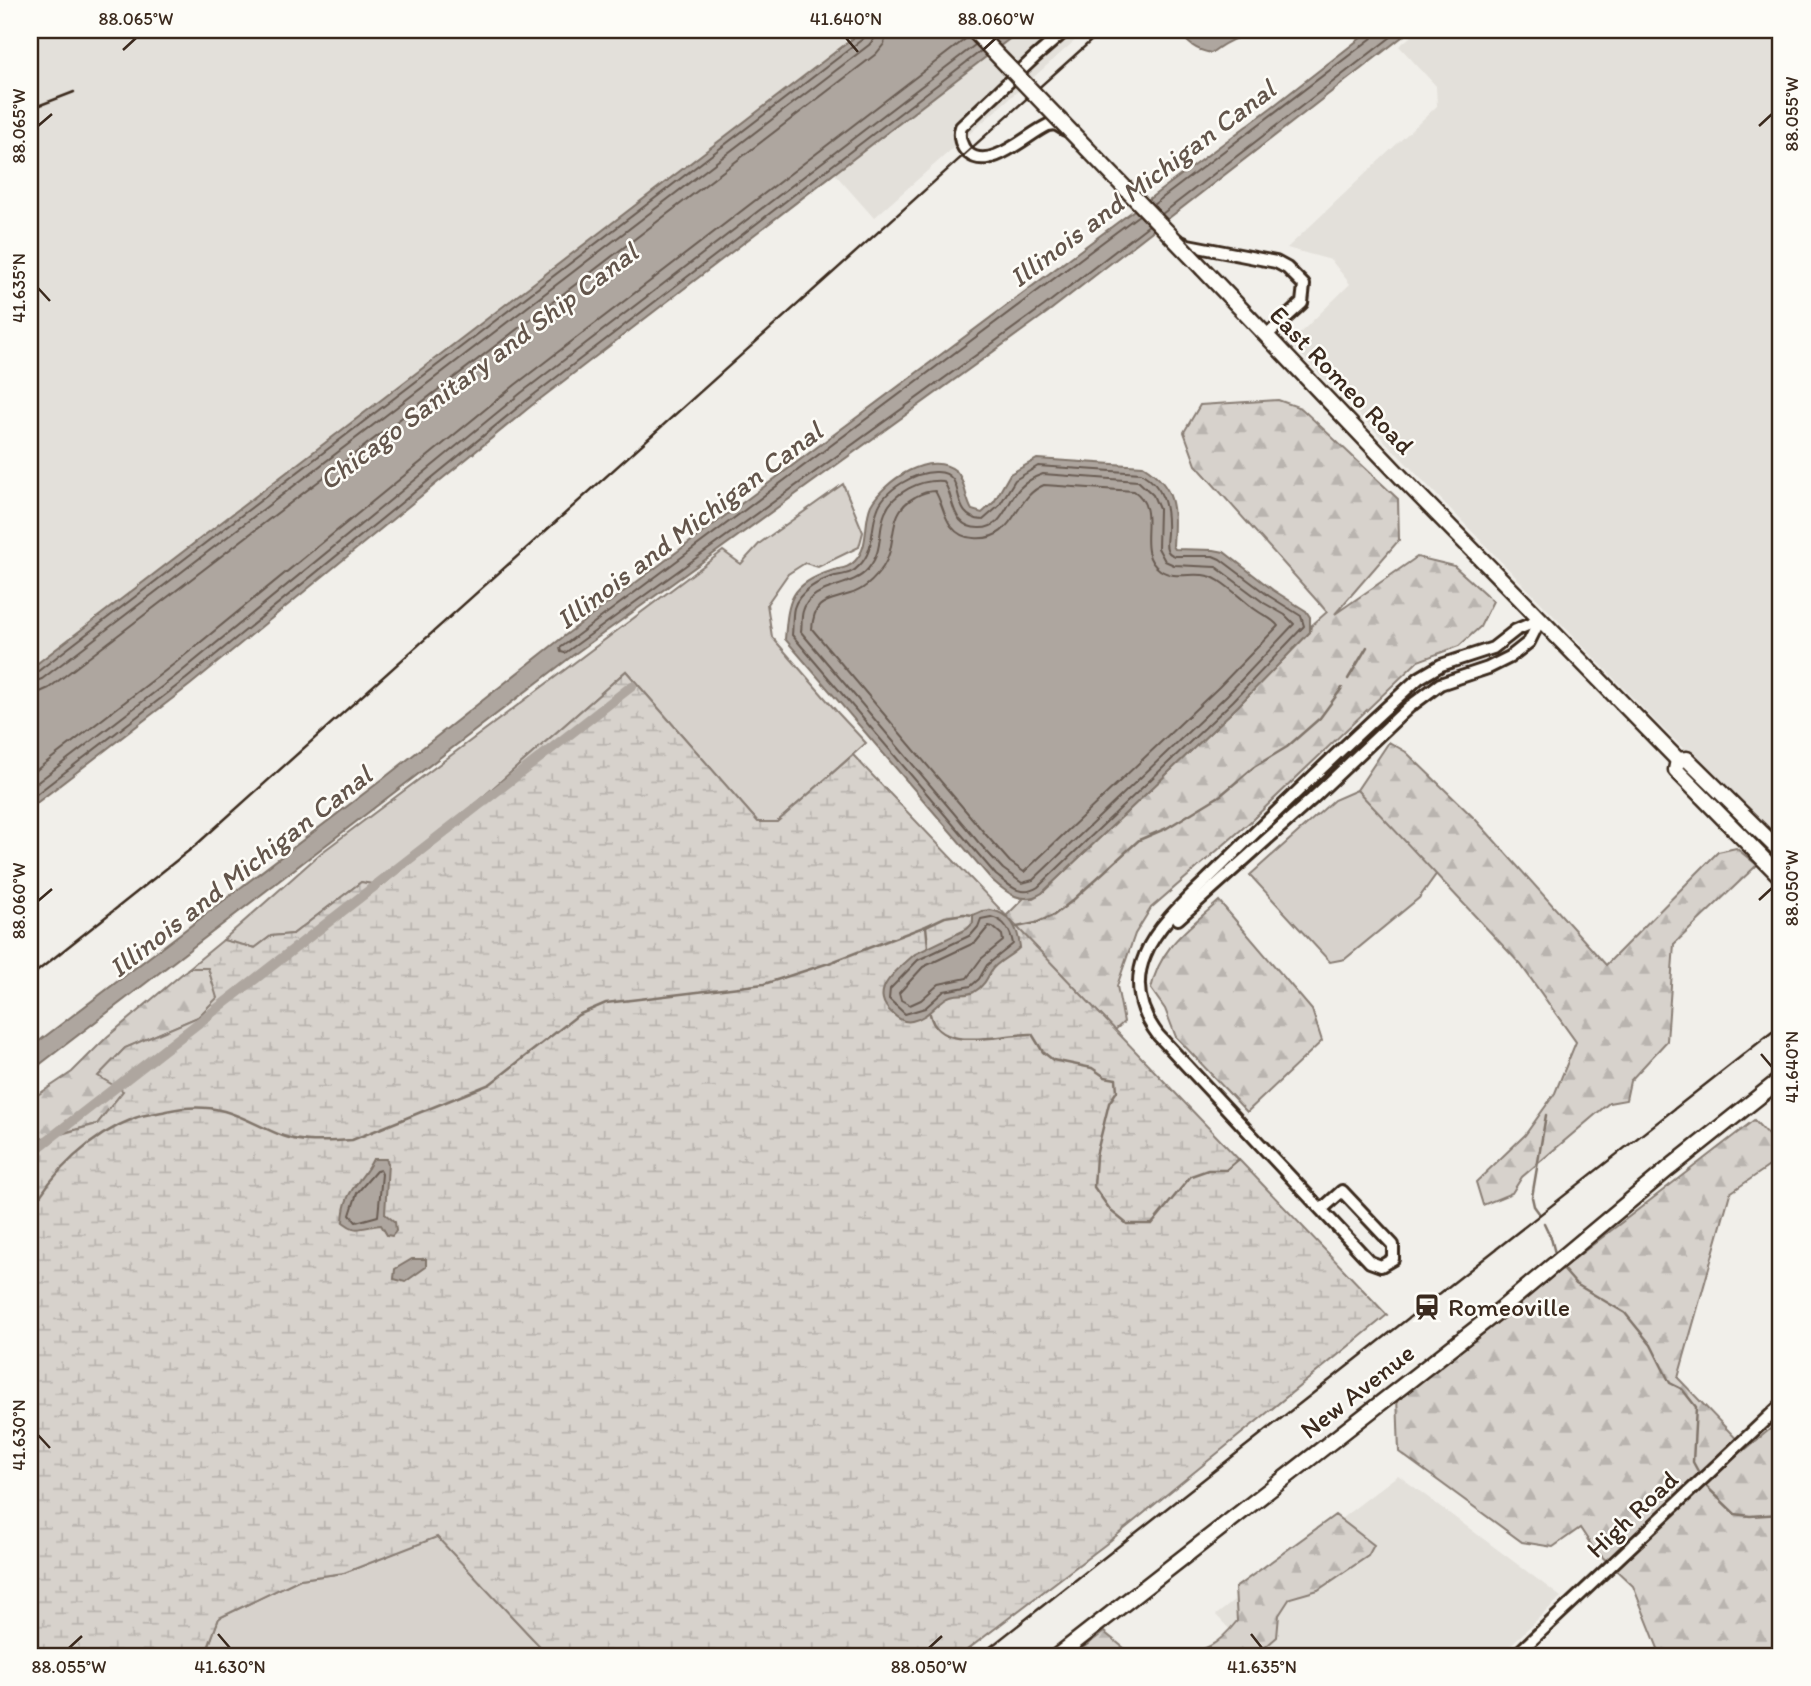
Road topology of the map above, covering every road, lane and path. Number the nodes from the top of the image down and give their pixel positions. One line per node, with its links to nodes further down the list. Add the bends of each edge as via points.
1 (974, 30): 3 (main road, East Romeo Road, bridge)
2 (1066, 30): 3 (street, bridge, via 961,127 964,148 975,158 990,159 1048,125 1062,127 1160,230 1188,245 1276,262 1295,275 1304,285 1301,303)
3 (1266, 336): 4 (main road, East Romeo Road)
4 (1540, 620): 5 (main road, East Romeo Road); 8 (street, via 1516,629 1493,648 1441,665 1419,678 1294,793); 8 (street, via 1530,642 1510,657 1440,684 1409,706 1312,799)
5 (1678, 760): 6 (main road, East Romeo Road, via 1687,759); 7 (main road, East Romeo Road, via 1676,770)
6 (1781, 852)
7 (1781, 877)
8 (1158, 933): 10 (street, via 1139,973 1141,1004 1151,1026)
9 (1781, 1079): 12 (main road, New Avenue, via 1501,1309)
10 (1322, 1209): 10 (street, via 1370,1262 1381,1266 1393,1259 1393,1245 1342,1191)
11 (1781, 1405): 13 (street, High Road)
12 (1056, 1656)
13 (1515, 1656)

